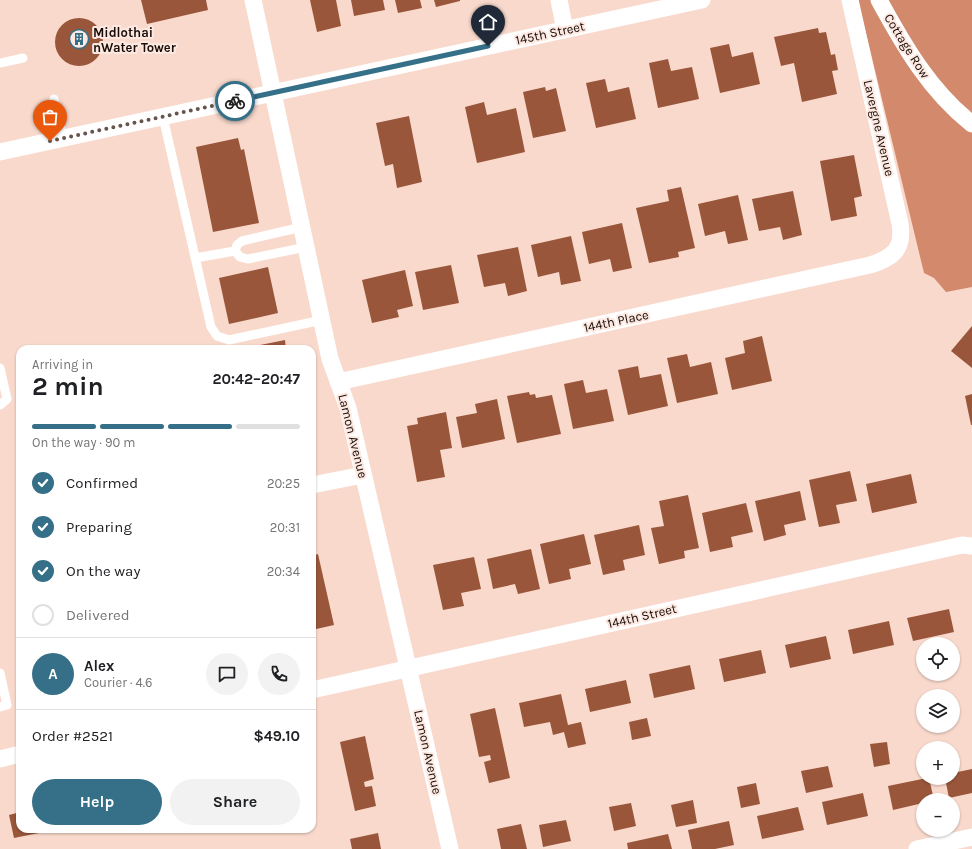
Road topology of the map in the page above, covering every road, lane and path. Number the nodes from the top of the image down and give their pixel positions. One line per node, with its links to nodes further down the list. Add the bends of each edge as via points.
1 (253, 0): 9 (street, Lamon Avenue)
2 (558, 0): 6 (street)
3 (702, 0): 6 (street, 145th Street)
4 (850, 0): 18 (street, Lavergne Avenue, via 900,224 901,241)
5 (879, 0): 12 (street, Cottage Row, via 916,64 938,92)
6 (565, 30): 9 (street, 145th Street)
7 (23, 58): 8 (lane)
8 (0, 63)
9 (273, 93): 11 (street, 145th Street); 15 (street, Lamon Avenue)
10 (54, 99): 13 (lane)
11 (163, 117): 13 (street, 145th Street); 19 (lane)
12 (972, 124)
13 (63, 138): 14 (street, 145th Street)
14 (0, 152)
15 (302, 227): 16 (street, Lamon Avenue); 17 (lane, via 242,241 237,245)
16 (306, 247): 17 (lane, via 248,259 240,257); 20 (street, Lamon Avenue)
17 (235, 252): 19 (lane)
18 (893, 255): 22 (street, 144th Place, via 870,265)
19 (195, 258): 20 (lane, via 211,327 216,336 229,340)
20 (322, 320): 22 (street, Lamon Avenue)
21 (0, 368): 23 (lane, via 7,399)
22 (338, 382): 24 (street, Lamon Avenue, via 348,408)
23 (0, 405)
24 (363, 475): 25 (street); 27 (street, Lamon Avenue)
25 (316, 484)
26 (972, 546): 27 (street, 144th Street, via 962,545)
27 (408, 668): 29 (street, 144th Street); 34 (street, Lamon Avenue)
28 (0, 673): 30 (lane, via 7,705)
29 (316, 689)
30 (0, 707)
31 (16, 755): 32 (street)
32 (0, 759)
33 (972, 837): 35 (street)
34 (450, 849)
35 (917, 849)

